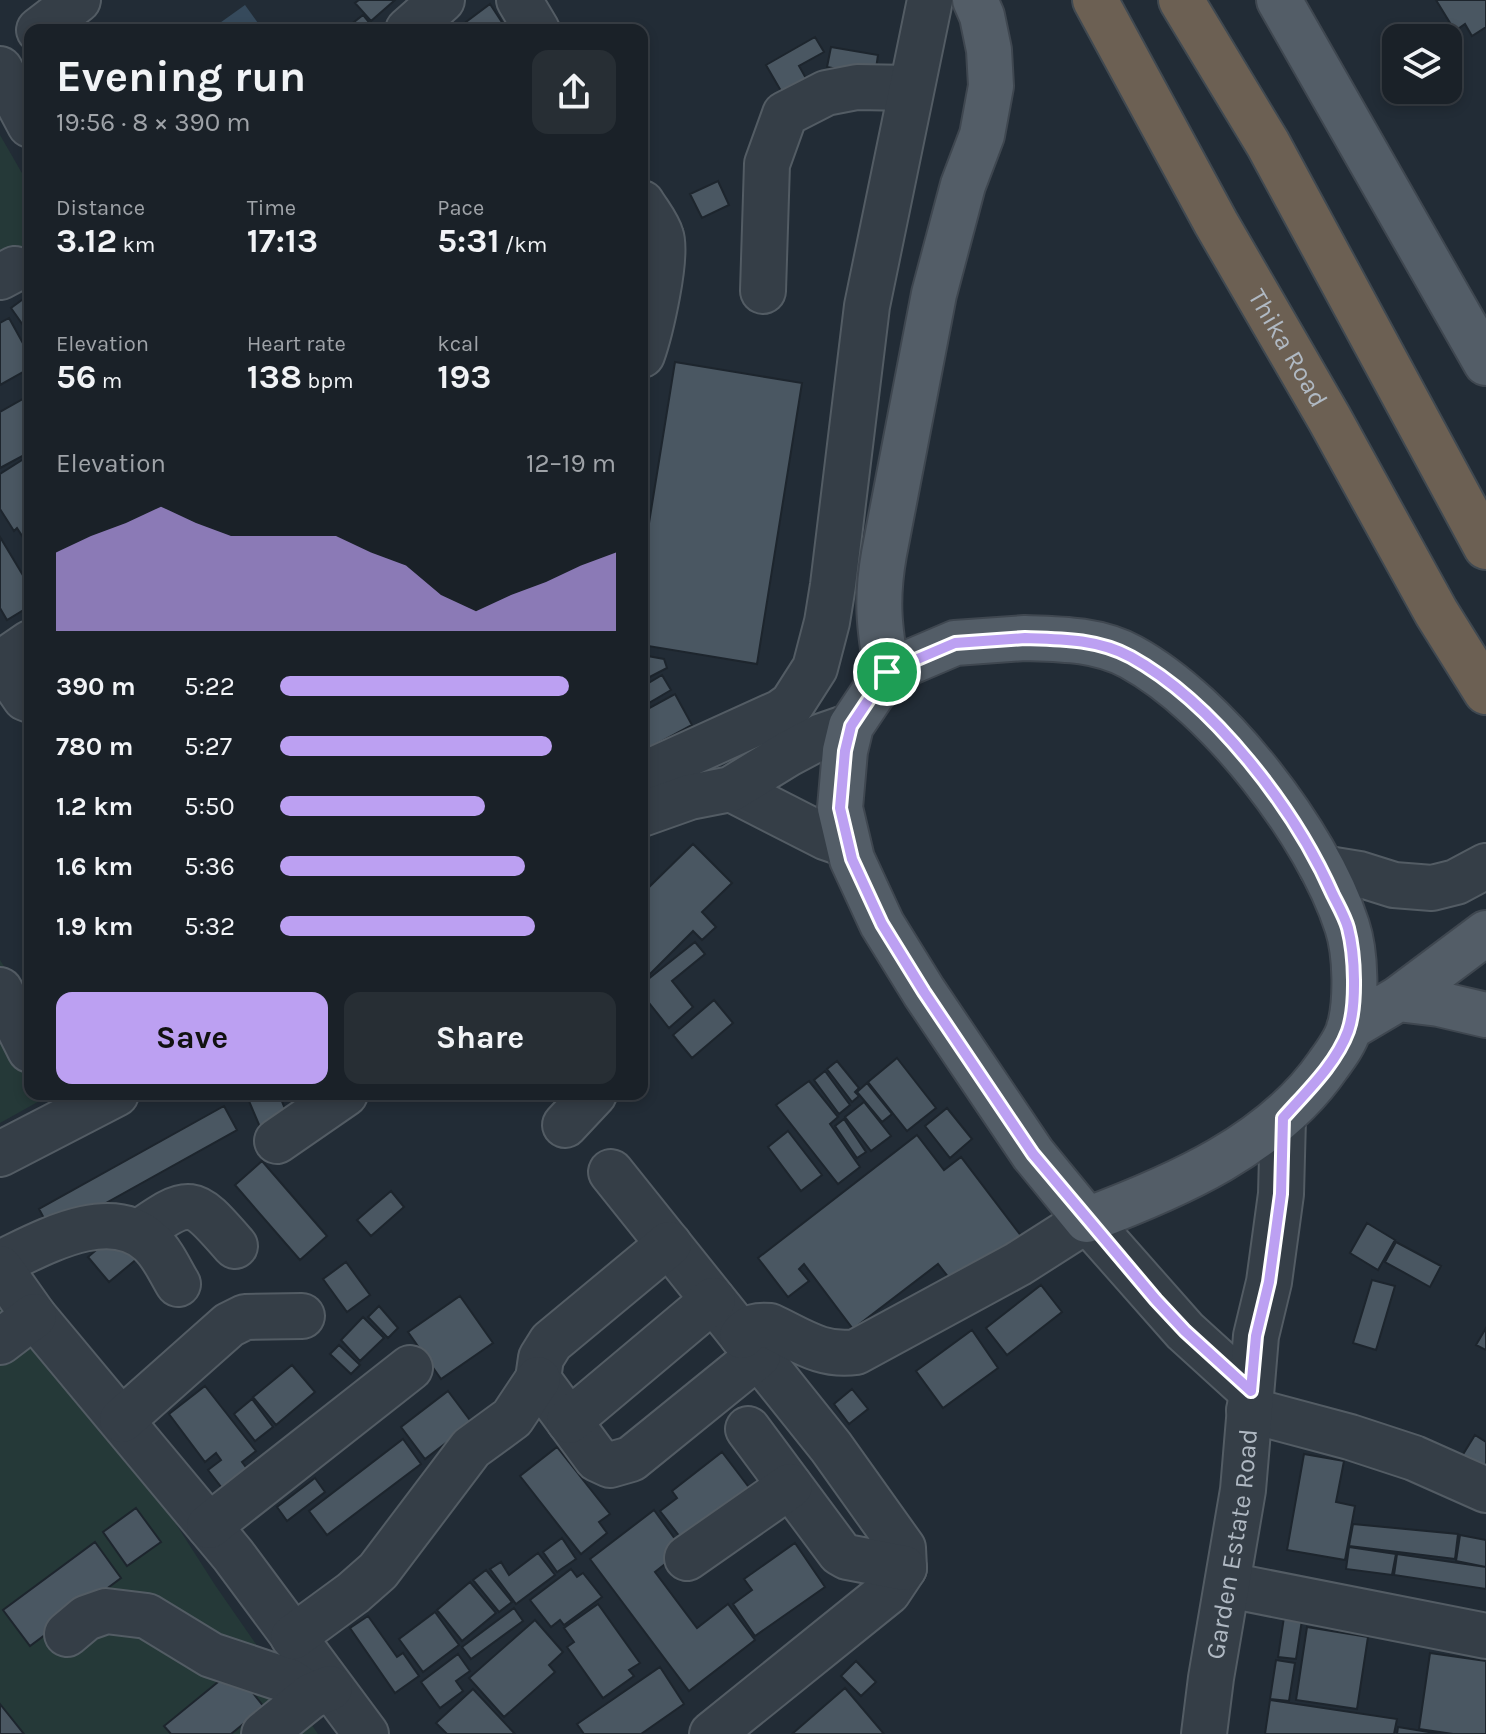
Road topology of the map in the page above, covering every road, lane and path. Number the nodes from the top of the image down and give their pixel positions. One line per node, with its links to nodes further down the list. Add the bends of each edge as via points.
1 (78, 0): 8 (street)
2 (442, 0): 9 (street)
3 (930, 0): 13 (street)
4 (975, 0): 21 (main road, via 989,50 991,86 982,135 934,294 889,525 878,589)
5 (1095, 0): 22 (highway, Thika Road, via 1216,223)
6 (1181, 0): 19 (highway, via 1268,144)
7 (1279, 0): 18 (main road)
8 (47, 24)
9 (415, 24)
10 (24, 42): 11 (street)
11 (0, 61)
12 (0, 69): 14 (street)
13 (911, 88): 16 (street, via 857,87 826,93 785,114 767,164); 25 (street, via 871,279 833,585 815,668 781,712)
14 (24, 114)
15 (648, 214): 17 (street, via 662,238)
16 (763, 291)
17 (648, 339)
18 (1486, 363)
19 (1486, 547)
20 (24, 647): 23 (street, via 1,663)
21 (887, 672): 24 (main road); 30 (main road, via 955,643 1025,638 1080,639 1130,656 1175,687 1220,730 1299,828)
22 (1486, 692)
23 (24, 697)
24 (851, 726): 26 (street, via 822,736); 28 (main road, via 840,808)
25 (648, 772)
26 (731, 789): 27 (street); 28 (street)
27 (648, 812)
28 (848, 845): 44 (main road, via 882,924 924,992 1033,1154)
29 (1486, 866): 30 (street, via 1432,888)
30 (1322, 868): 35 (main road, via 1348,928 1354,981)
31 (1486, 933): 33 (main road)
32 (0, 990): 36 (street)
33 (1398, 999): 34 (main road); 35 (main road)
34 (1486, 1015)
35 (1349, 1028): 40 (main road, via 1320,1077)
36 (24, 1038)
37 (91, 1100): 39 (street)
38 (336, 1100): 41 (street)
39 (58, 1108): 42 (street)
40 (1283, 1118): 44 (main road, via 1184,1179); 57 (street, Garden Estate Road, via 1281,1194)
41 (277, 1141)
42 (0, 1154)
43 (611, 1172): 46 (street)
44 (1087, 1220): 54 (street, via 856,1352 820,1351 762,1325 748,1329); 57 (street)
45 (138, 1233): 47 (street, via 169,1211 187,1207 204,1211); 48 (street, via 119,1227 71,1230); 49 (street, via 151,1242)
46 (669, 1244): 50 (street); 56 (street, via 551,1342 541,1358)
47 (235, 1246)
48 (0, 1266): 51 (street)
49 (178, 1284)
50 (713, 1300): 54 (street); 59 (street)
51 (34, 1316): 53 (street); 58 (street)
52 (302, 1316): 58 (street, via 245,1317 229,1325)
53 (0, 1342)
54 (750, 1346): 59 (street, via 631,1459 610,1465 597,1459); 65 (street, via 882,1516 903,1548)
55 (410, 1368): 63 (street)
56 (538, 1379): 59 (street); 69 (street, via 512,1418 471,1448 378,1571)
57 (1250, 1400): 62 (street, via 1414,1458); 66 (street, Garden Estate Road)
58 (122, 1420): 63 (street)
59 (569, 1421)
60 (748, 1429): 61 (street)
61 (790, 1486): 64 (street); 65 (street, via 840,1553)
62 (1486, 1490)
63 (209, 1526): 69 (street)
64 (687, 1558)
65 (904, 1568): 71 (street, via 888,1592)
66 (1228, 1585): 68 (street); 74 (street, Garden Estate Road)
67 (67, 1634): 70 (street, via 86,1618 106,1611 147,1616 211,1655)
68 (1486, 1636)
69 (293, 1637): 70 (street)
70 (321, 1692): 72 (street); 73 (street)
71 (726, 1730)
72 (264, 1734)
73 (366, 1734)
74 (1204, 1734)

